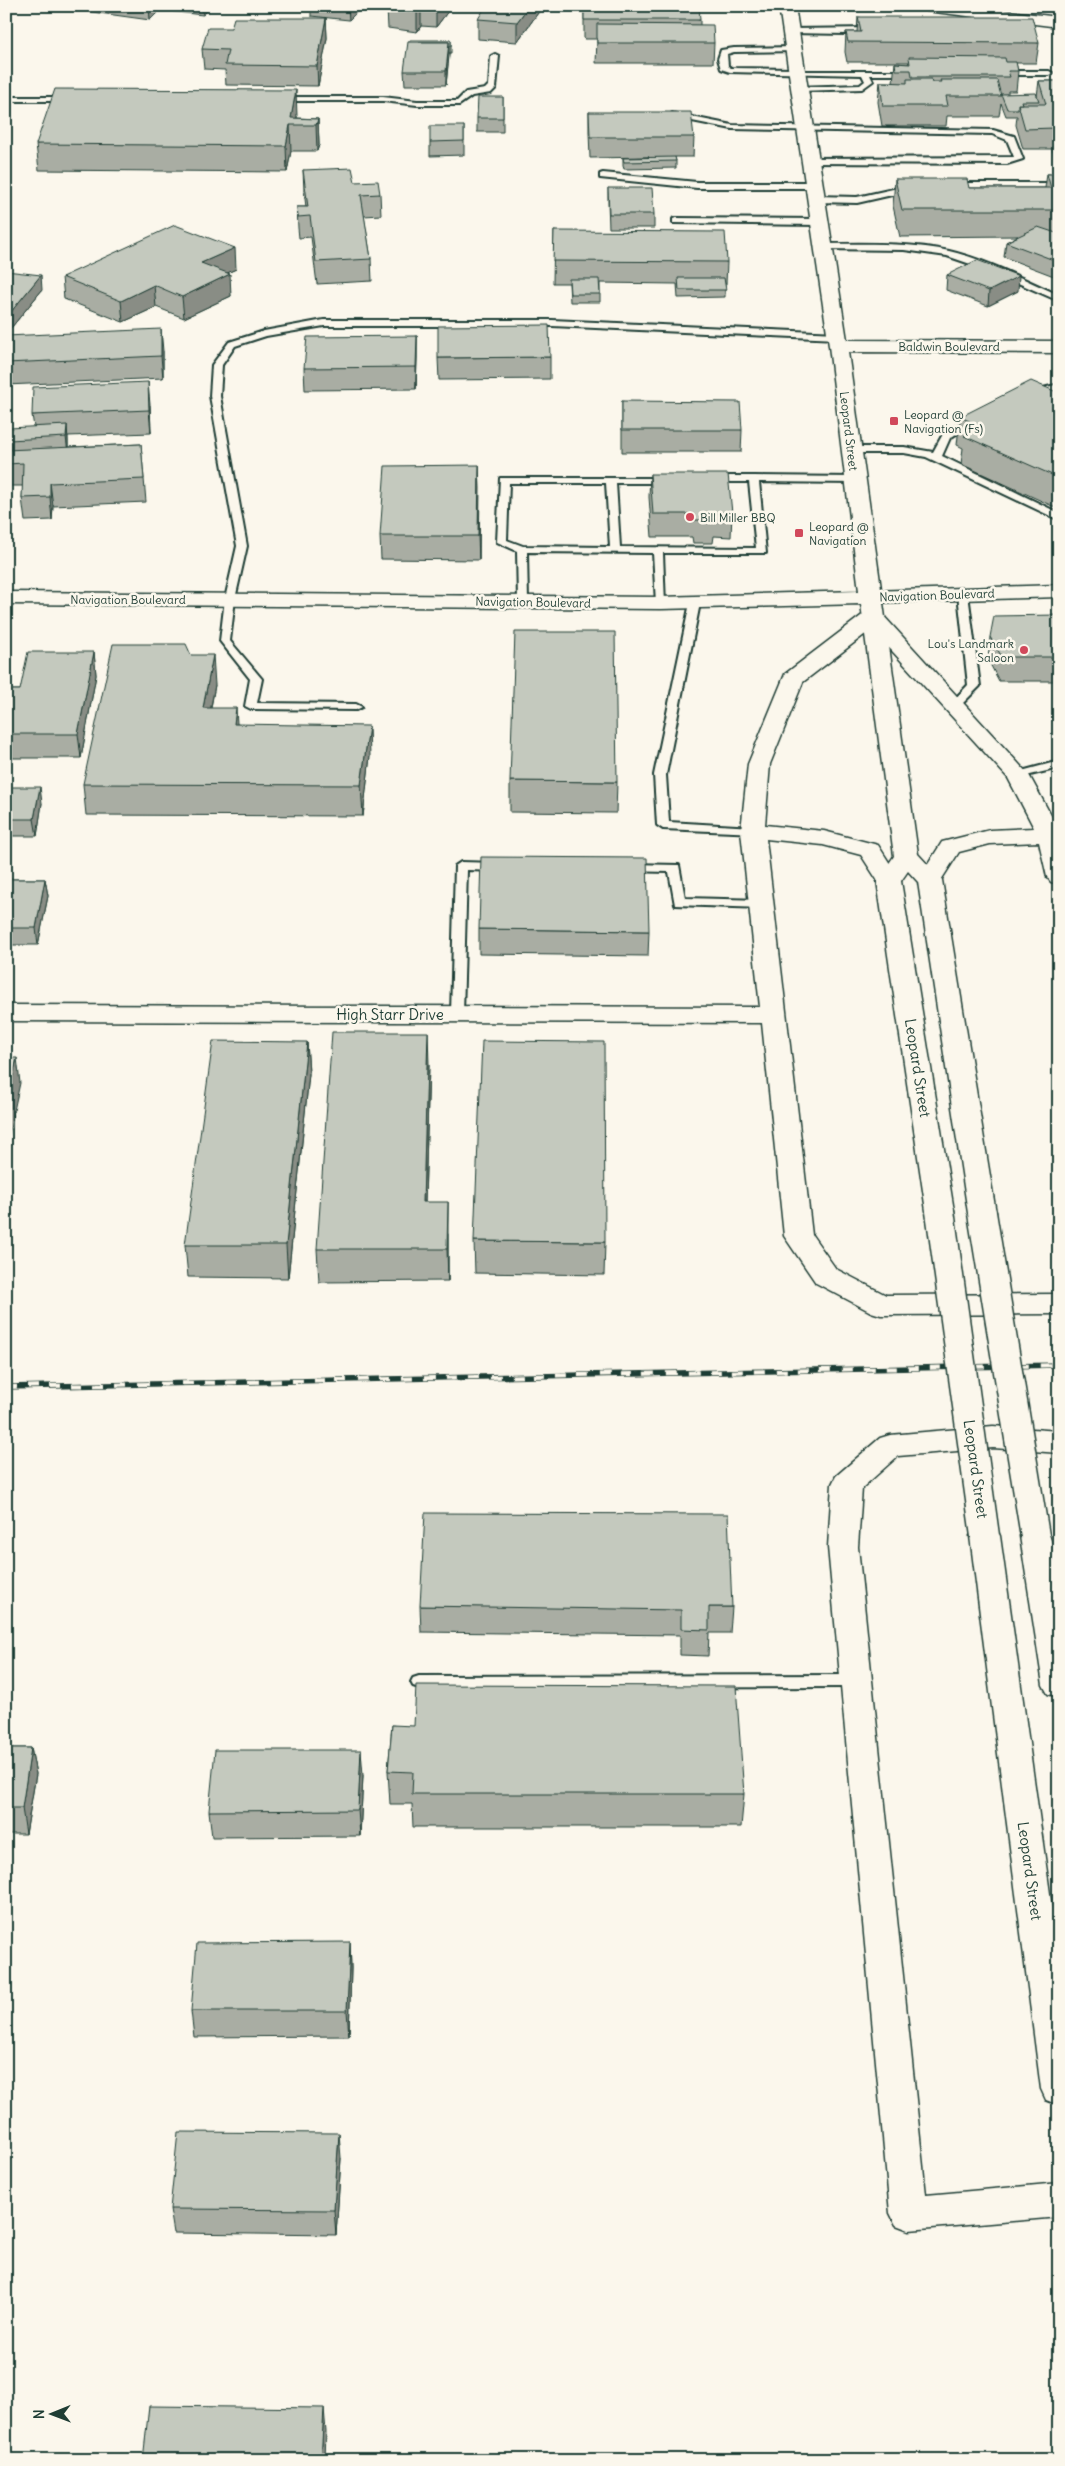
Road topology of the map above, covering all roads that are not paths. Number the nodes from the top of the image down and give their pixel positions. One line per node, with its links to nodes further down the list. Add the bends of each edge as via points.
1 (787, 6): 5 (main road, Leopard Street)
2 (926, 6): 3 (main road, via 992,17)
3 (1059, 22)
4 (882, 29): 5 (lane)
5 (792, 40): 11 (main road, Leopard Street); 11 (lane, via 724,52 722,59 724,67 730,70)
6 (495, 56): 14 (lane, via 493,86 488,91 469,94 459,103)
7 (865, 73): 8 (lane); 11 (lane); 11 (lane, via 869,81 856,88)
8 (923, 73)
9 (991, 73): 10 (lane)
10 (1049, 74)
11 (798, 78): 16 (main road, Leopard Street)
12 (6, 99): 13 (lane)
13 (84, 99)
14 (269, 99)
15 (665, 114): 16 (lane, via 732,127)
16 (805, 128): 17 (main road, Leopard Street); 17 (lane, via 993,132 1012,138 1019,154 1018,159 1007,162)
17 (810, 160): 22 (main road, Leopard Street)
18 (603, 176): 22 (lane)
19 (940, 186): 20 (lane)
20 (1059, 186)
21 (923, 187): 22 (lane, via 857,200)
22 (815, 192): 24 (main road, Leopard Street)
23 (676, 221): 24 (lane)
24 (820, 222): 25 (main road, Leopard Street)
25 (823, 247): 26 (lane, via 886,248 947,254); 27 (main road, Leopard Street)
26 (1059, 298)
27 (838, 341): 28 (main road, Baldwin Boulevard); 32 (main road, Leopard Street); 46 (lane, via 552,323 324,323 264,334 232,344 217,365 215,396 242,546)
28 (1059, 347)
29 (1059, 387): 30 (lane)
30 (1026, 394)
31 (982, 415): 33 (lane, via 956,427 943,438)
32 (851, 450): 33 (lane, via 921,451); 38 (main road, Leopard Street)
33 (937, 455): 39 (lane)
34 (754, 479): 37 (lane); 38 (lane); 42 (lane, via 762,551)
35 (610, 480): 36 (lane); 40 (lane, via 504,480 502,542); 41 (lane)
36 (678, 480)
37 (697, 480)
38 (856, 480): 50 (main road, Leopard Street)
39 (1059, 517)
40 (522, 549): 41 (lane); 47 (lane)
41 (615, 550): 42 (lane)
42 (658, 550): 48 (lane)
43 (1059, 591): 44 (main road, Navigation Boulevard)
44 (963, 594): 50 (main road, Navigation Boulevard); 51 (lane, via 974,686)
45 (6, 598): 46 (main road, Navigation Boulevard)
46 (230, 599): 47 (main road, Navigation Boulevard); 52 (lane, via 225,641 256,679 251,706)
47 (523, 602): 48 (main road, Navigation Boulevard)
48 (661, 603): 49 (main road, Navigation Boulevard)
49 (695, 603): 50 (main road, Navigation Boulevard); 55 (lane, via 660,775 663,825)
50 (872, 607): 51 (main road); 55 (main road, via 793,679 759,764); 57 (main road, Leopard Street)
51 (954, 705): 54 (main road)
52 (356, 707)
53 (1059, 764): 54 (lane)
54 (1018, 775): 56 (main road)
55 (753, 831): 62 (main road, via 824,838 870,850); 63 (main road)
56 (1049, 834): 60 (main road); 61 (main road, via 990,837 950,847)
57 (906, 856): 61 (main road); 62 (main road)
58 (510, 867): 65 (lane, via 461,866)
59 (616, 868): 63 (lane, via 675,868 679,902)
60 (1059, 876)
61 (930, 880): 71 (main road, bridge)
62 (889, 881): 72 (main road, Leopard Street, bridge, via 940,1211)
63 (763, 904): 66 (main road)
64 (6, 1013): 65 (main road, High Starr Drive)
65 (457, 1014): 66 (main road, High Starr Drive)
66 (774, 1015): 67 (main road, via 798,1236 826,1276 881,1305)
67 (1059, 1304)
68 (1059, 1442): 69 (main road, via 993,1437 890,1446 847,1484 843,1547)
69 (856, 1681): 70 (lane); 73 (main road, via 909,2213)
70 (419, 1682)
71 (1059, 1686)
72 (1059, 2089)
73 (1059, 2200)

